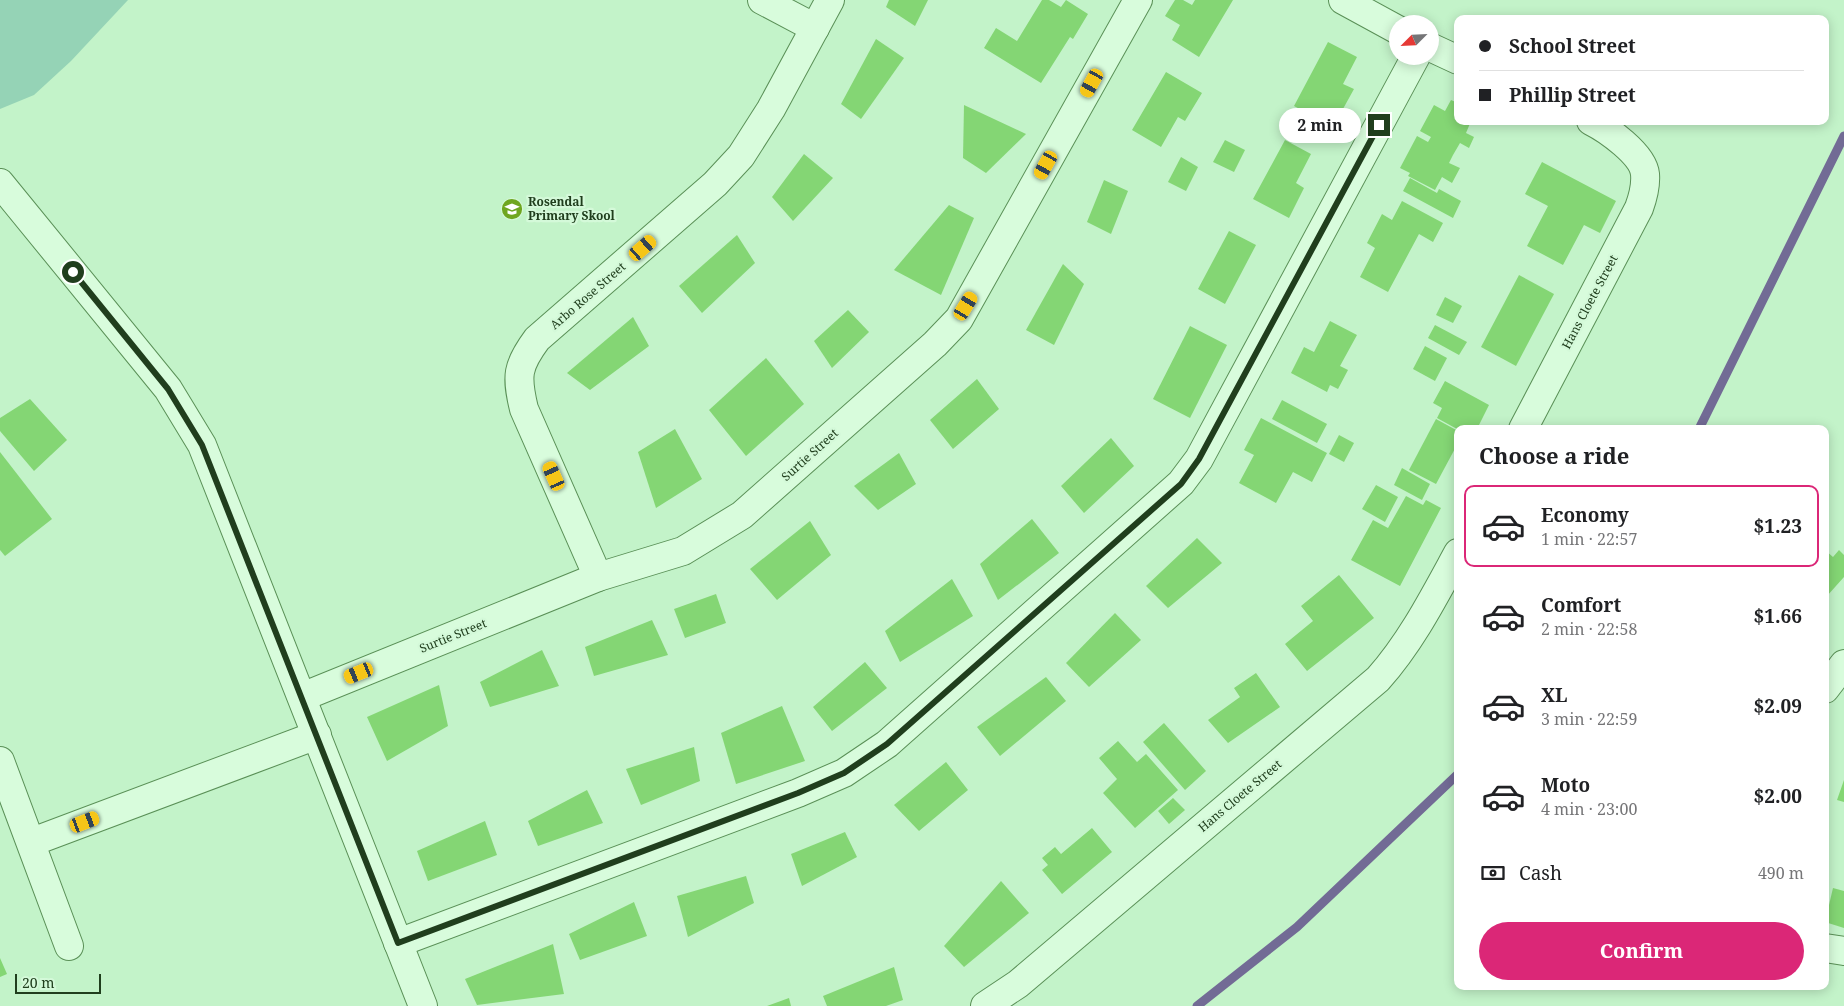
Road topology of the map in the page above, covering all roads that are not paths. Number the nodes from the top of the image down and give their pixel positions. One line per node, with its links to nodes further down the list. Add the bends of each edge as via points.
1 (762, 0): 6 (street)
2 (830, 0): 6 (street, Arbo Rose Street)
3 (1138, 0): 14 (street, Surtie Street, via 959,319 742,515 683,551)
4 (1343, 0): 5 (street)
5 (1389, 25)
6 (815, 28): 14 (street, Arbo Rose Street, via 741,156 715,184 537,339 524,355 518,372 518,387 524,409)
7 (1439, 51): 8 (street)
8 (1454, 58)
9 (1411, 65): 21 (street, via 1199,459 1181,484 887,744 844,773 798,793)
10 (1596, 125): 12 (street, Hans Cloete Street, via 1624,144 1636,157 1645,171 1644,196)
11 (0, 183): 17 (street, via 146,361 186,415 202,445)
12 (1525, 425)
13 (1454, 560): 26 (street, Hans Cloete Street, via 1427,611 1378,679 1018,984)
14 (598, 578): 17 (street, Surtie Street)
15 (1844, 664): 16 (street)
16 (1829, 684)
17 (302, 697): 18 (street)
18 (317, 735): 20 (street); 21 (street)
19 (0, 761): 20 (street)
20 (32, 842): 22 (street)
21 (398, 943): 25 (street)
22 (69, 946)
23 (1829, 949): 24 (street)
24 (1844, 951)
25 (423, 1006)
26 (985, 1006)

